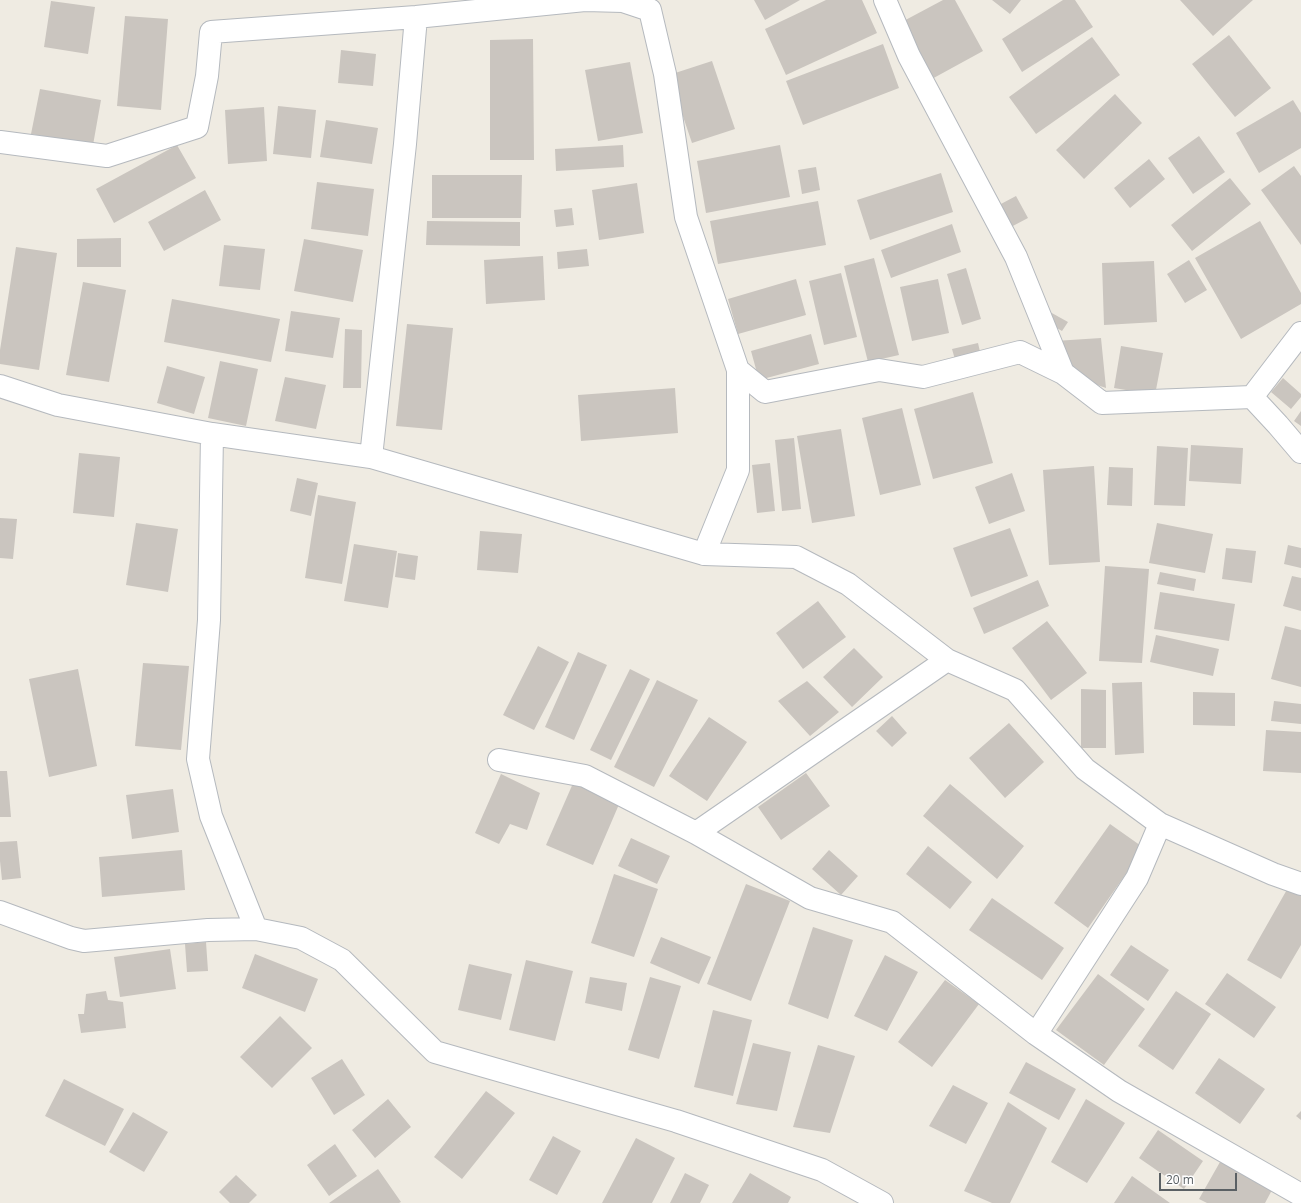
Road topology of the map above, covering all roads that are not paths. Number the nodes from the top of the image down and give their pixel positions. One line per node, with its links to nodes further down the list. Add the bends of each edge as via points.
1 (885, 0): 6 (street, via 909,56 1016,257)
2 (416, 17): 3 (street, via 211,32 207,76 197,127 107,156); 5 (street, via 585,0 623,1 650,10 664,74 686,217); 11 (street)
3 (0, 142)
4 (1301, 333): 8 (street)
5 (738, 370): 6 (street, via 765,392 879,370 923,377 1020,352); 12 (street, via 738,470)
6 (1063, 374): 8 (street, via 1102,402)
7 (0, 386): 9 (street, via 58,405)
8 (1252, 397): 10 (street)
9 (212, 434): 11 (street); 19 (street, via 209,620 198,759 210,816)
10 (1301, 452)
11 (371, 457): 12 (street)
12 (704, 554): 13 (street, via 796,557 848,584)
13 (947, 660): 15 (street, via 1015,690 1085,769); 16 (street)
14 (499, 760): 16 (street, via 585,776)
15 (1160, 824): 17 (street); 20 (street, via 1137,878)
16 (696, 833): 20 (street, via 810,898 892,922)
17 (1301, 884)
18 (0, 912): 19 (street, via 84,941 208,930)
19 (256, 929): 22 (street, via 301,938 342,960 434,1052 676,1121 815,1167)
20 (1036, 1034): 21 (street, via 1118,1091)
21 (1301, 1195)
22 (882, 1203)

